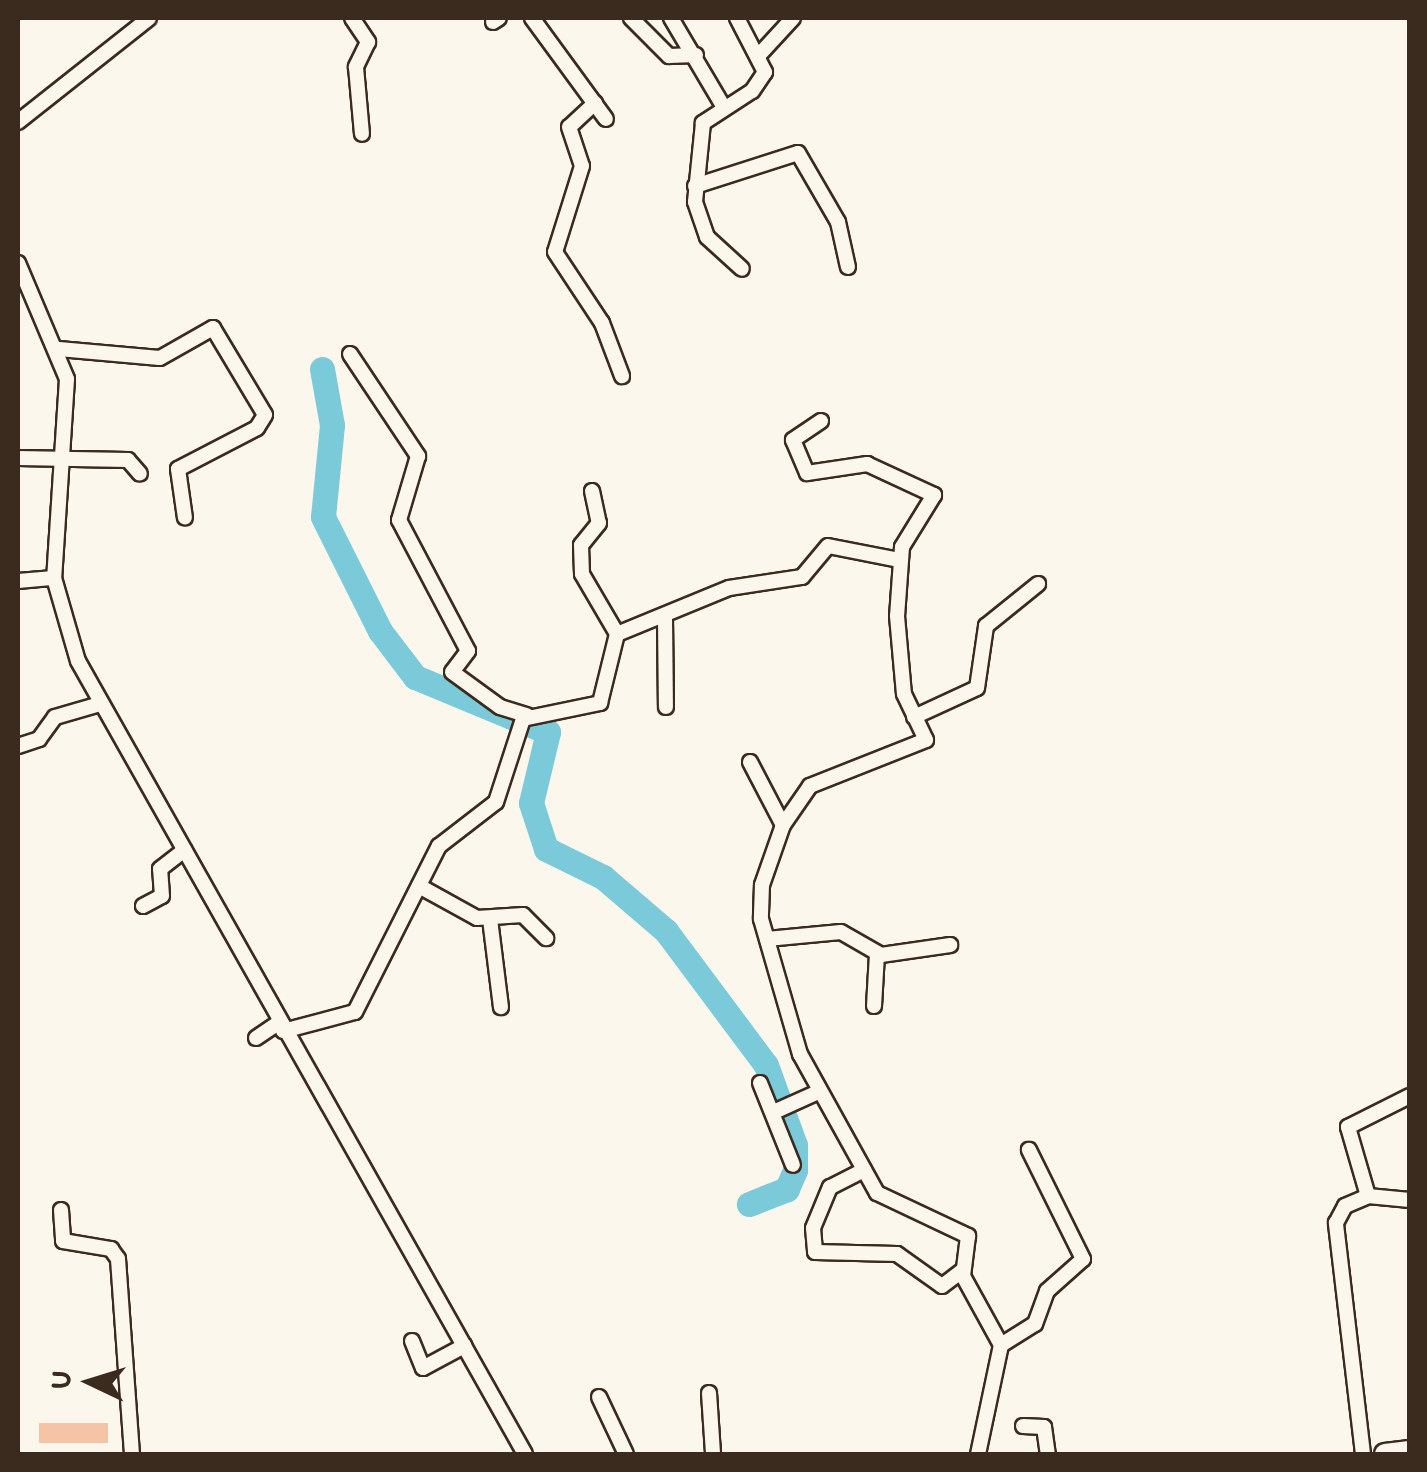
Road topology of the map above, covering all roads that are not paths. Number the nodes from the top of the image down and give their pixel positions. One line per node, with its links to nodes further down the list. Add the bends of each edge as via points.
1 (149, 18): 13 (street)
2 (352, 18): 14 (street, via 368,42 356,67)
3 (532, 18): 10 (street)
4 (632, 18): 8 (street, via 669,56)
5 (671, 18): 8 (street)
6 (737, 18): 9 (street)
7 (793, 18): 9 (street)
8 (696, 55): 11 (street)
9 (759, 55): 11 (street, via 762,79)
10 (595, 103): 12 (street); 21 (street, via 569,127 582,166 555,252 602,323)
11 (724, 106): 15 (street, via 703,122)
12 (606, 118)
13 (18, 122)
14 (362, 134)
15 (695, 186): 17 (street, via 798,153 838,222); 18 (street, via 707,236)
16 (18, 263): 19 (street)
17 (848, 267)
18 (742, 268)
19 (59, 349): 24 (street, via 70,399); 27 (street, via 160,358 213,328 265,415 257,428 178,469)
20 (350, 354): 37 (street, via 418,456 400,520 450,631 468,651 452,672)
21 (622, 376)
22 (821, 421): 28 (street, via 793,440 806,473 867,464 934,496)
23 (18, 458): 24 (street)
24 (63, 458): 25 (street, via 128,460); 29 (street)
25 (140, 474)
26 (592, 491): 33 (street, via 598,524 582,544 582,574)
27 (185, 518)
28 (900, 560): 32 (street, via 828,546 802,577 729,588); 36 (street, via 897,655)
29 (54, 578): 30 (street); 34 (street)
30 (18, 580)
31 (1038, 584): 36 (street, via 986,626 977,688)
32 (665, 618): 33 (street); 35 (street)
33 (617, 634): 37 (street, via 606,698 569,714)
34 (100, 704): 38 (street, via 55,717 39,739); 41 (street)
35 (666, 707)
36 (914, 718): 40 (street, via 924,747 829,774 796,802)
37 (524, 720): 42 (street, via 496,802 440,846)
38 (18, 746)
39 (750, 762): 40 (street)
40 (783, 826): 46 (street, via 762,885)
41 (184, 850): 43 (street, via 160,868 162,896); 51 (street)
42 (419, 886): 44 (street); 51 (street, via 355,1012)
43 (143, 906)
44 (490, 919): 45 (street, via 523,915); 50 (street)
45 (546, 938)
46 (767, 939): 48 (street, via 840,932 871,943); 54 (street)
47 (950, 944): 48 (street)
48 (878, 954): 49 (street)
49 (874, 1006)
50 (501, 1007)
51 (280, 1027): 52 (street); 66 (street)
52 (256, 1038)
53 (760, 1084): 56 (street)
54 (818, 1092): 56 (street); 59 (street)
55 (1410, 1096): 60 (street, via 1348,1127)
56 (781, 1109): 58 (street)
57 (1029, 1150): 65 (street, via 1083,1259 1047,1291 1035,1324)
58 (792, 1165)
59 (864, 1170): 63 (street, via 889,1202 968,1236); 63 (street, via 830,1187 814,1228 815,1252 897,1254 942,1286)
60 (1368, 1196): 61 (street); 77 (street, via 1339,1214 1335,1241)
61 (1410, 1200)
62 (61, 1210): 71 (street, via 63,1242 112,1248 118,1260)
63 (962, 1271): 65 (street)
64 (412, 1341): 66 (street, via 424,1368)
65 (1001, 1345): 75 (street)
66 (464, 1346): 72 (street)
67 (710, 1393): 74 (street)
68 (599, 1397): 73 (street)
69 (1023, 1426): 76 (street, via 1044,1426)
70 (1410, 1452): 78 (highway)
71 (132, 1454)
72 (526, 1454)
73 (626, 1454)
74 (713, 1454)
75 (978, 1454)
76 (1048, 1454)
77 (1363, 1454)
78 (1385, 1454)

